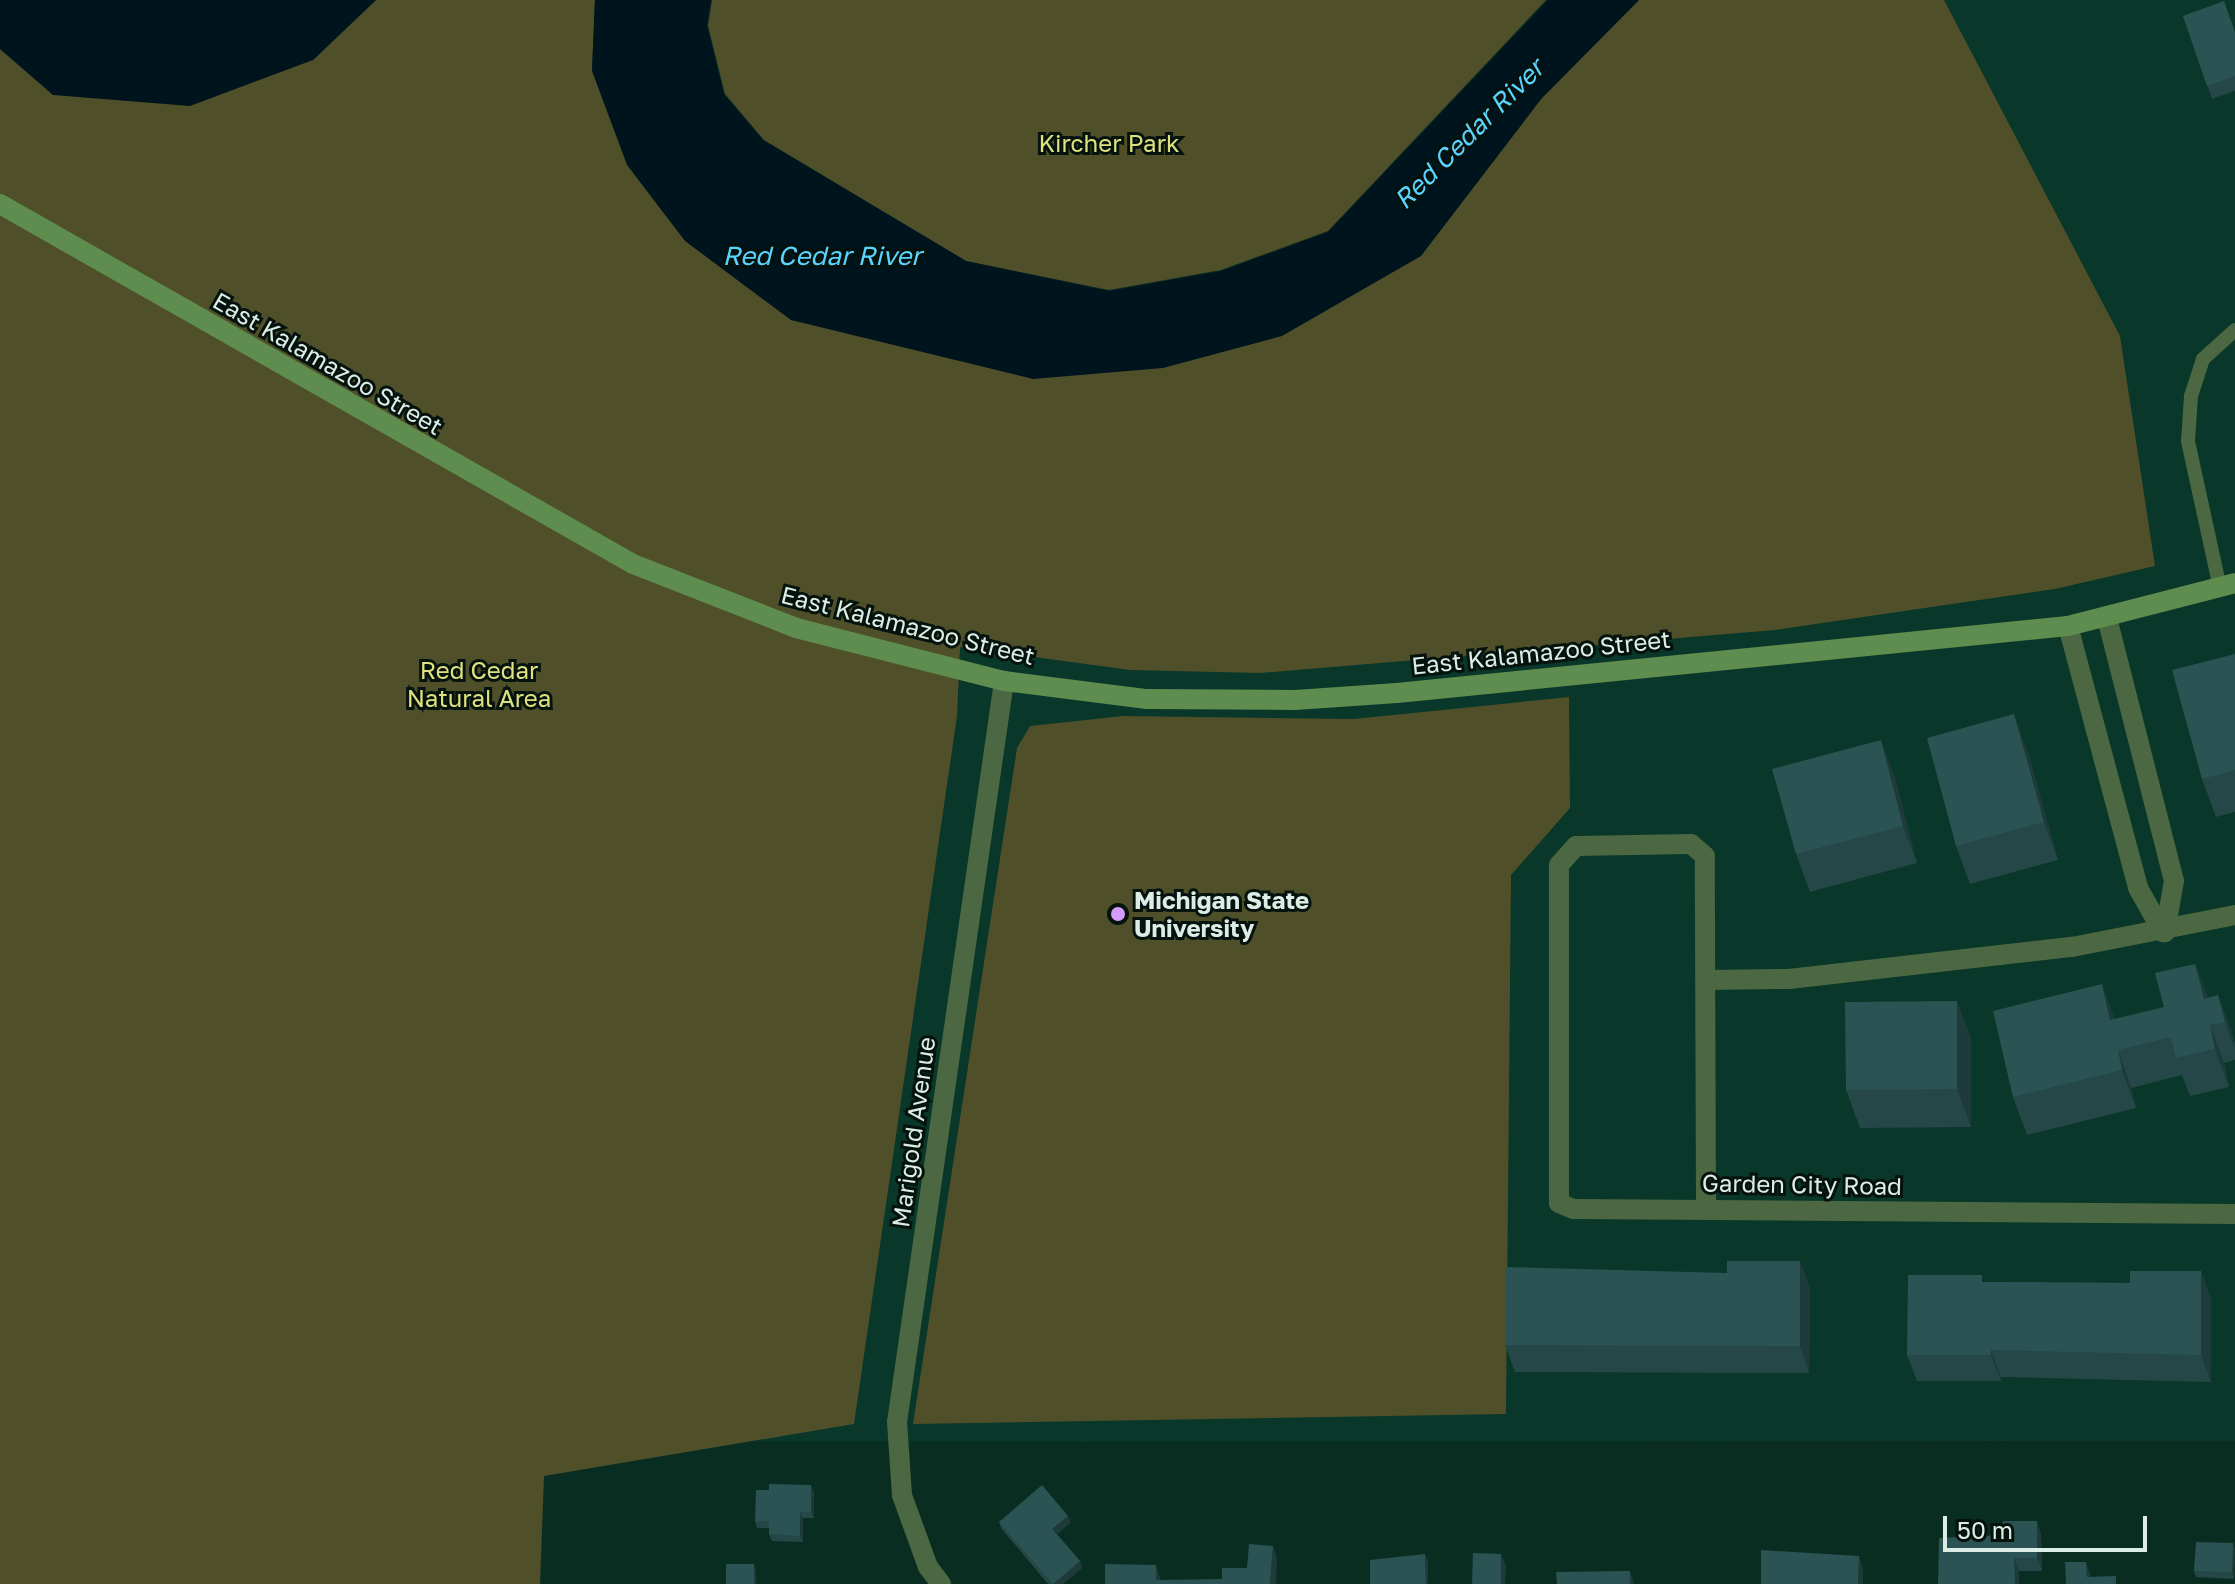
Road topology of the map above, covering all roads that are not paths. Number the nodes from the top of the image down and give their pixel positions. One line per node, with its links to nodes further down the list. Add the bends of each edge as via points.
1 (0, 204): 6 (street, East Kalamazoo Street, via 633,564 796,628)
2 (2235, 330): 3 (lane, via 2203,359 2191,396 2188,441)
3 (2228, 586): 4 (street, East Kalamazoo Street)
4 (2107, 618): 5 (street, East Kalamazoo Street); 8 (street, via 2174,881)
5 (2068, 626): 6 (street, East Kalamazoo Street, via 1295,700 1147,699); 8 (street, via 2138,888)
6 (1004, 681): 12 (street, Marigold Avenue, via 897,1422 902,1495 928,1567)
7 (2235, 915): 8 (street)
8 (2164, 932): 9 (street, via 1789,979)
9 (1706, 980): 10 (street); 10 (street, Garden City Road, via 1701,849 1691,844 1576,846 1559,865 1559,1203 1573,1209)
10 (1706, 1209): 11 (street, Garden City Road)
11 (2235, 1214)
12 (941, 1584)

